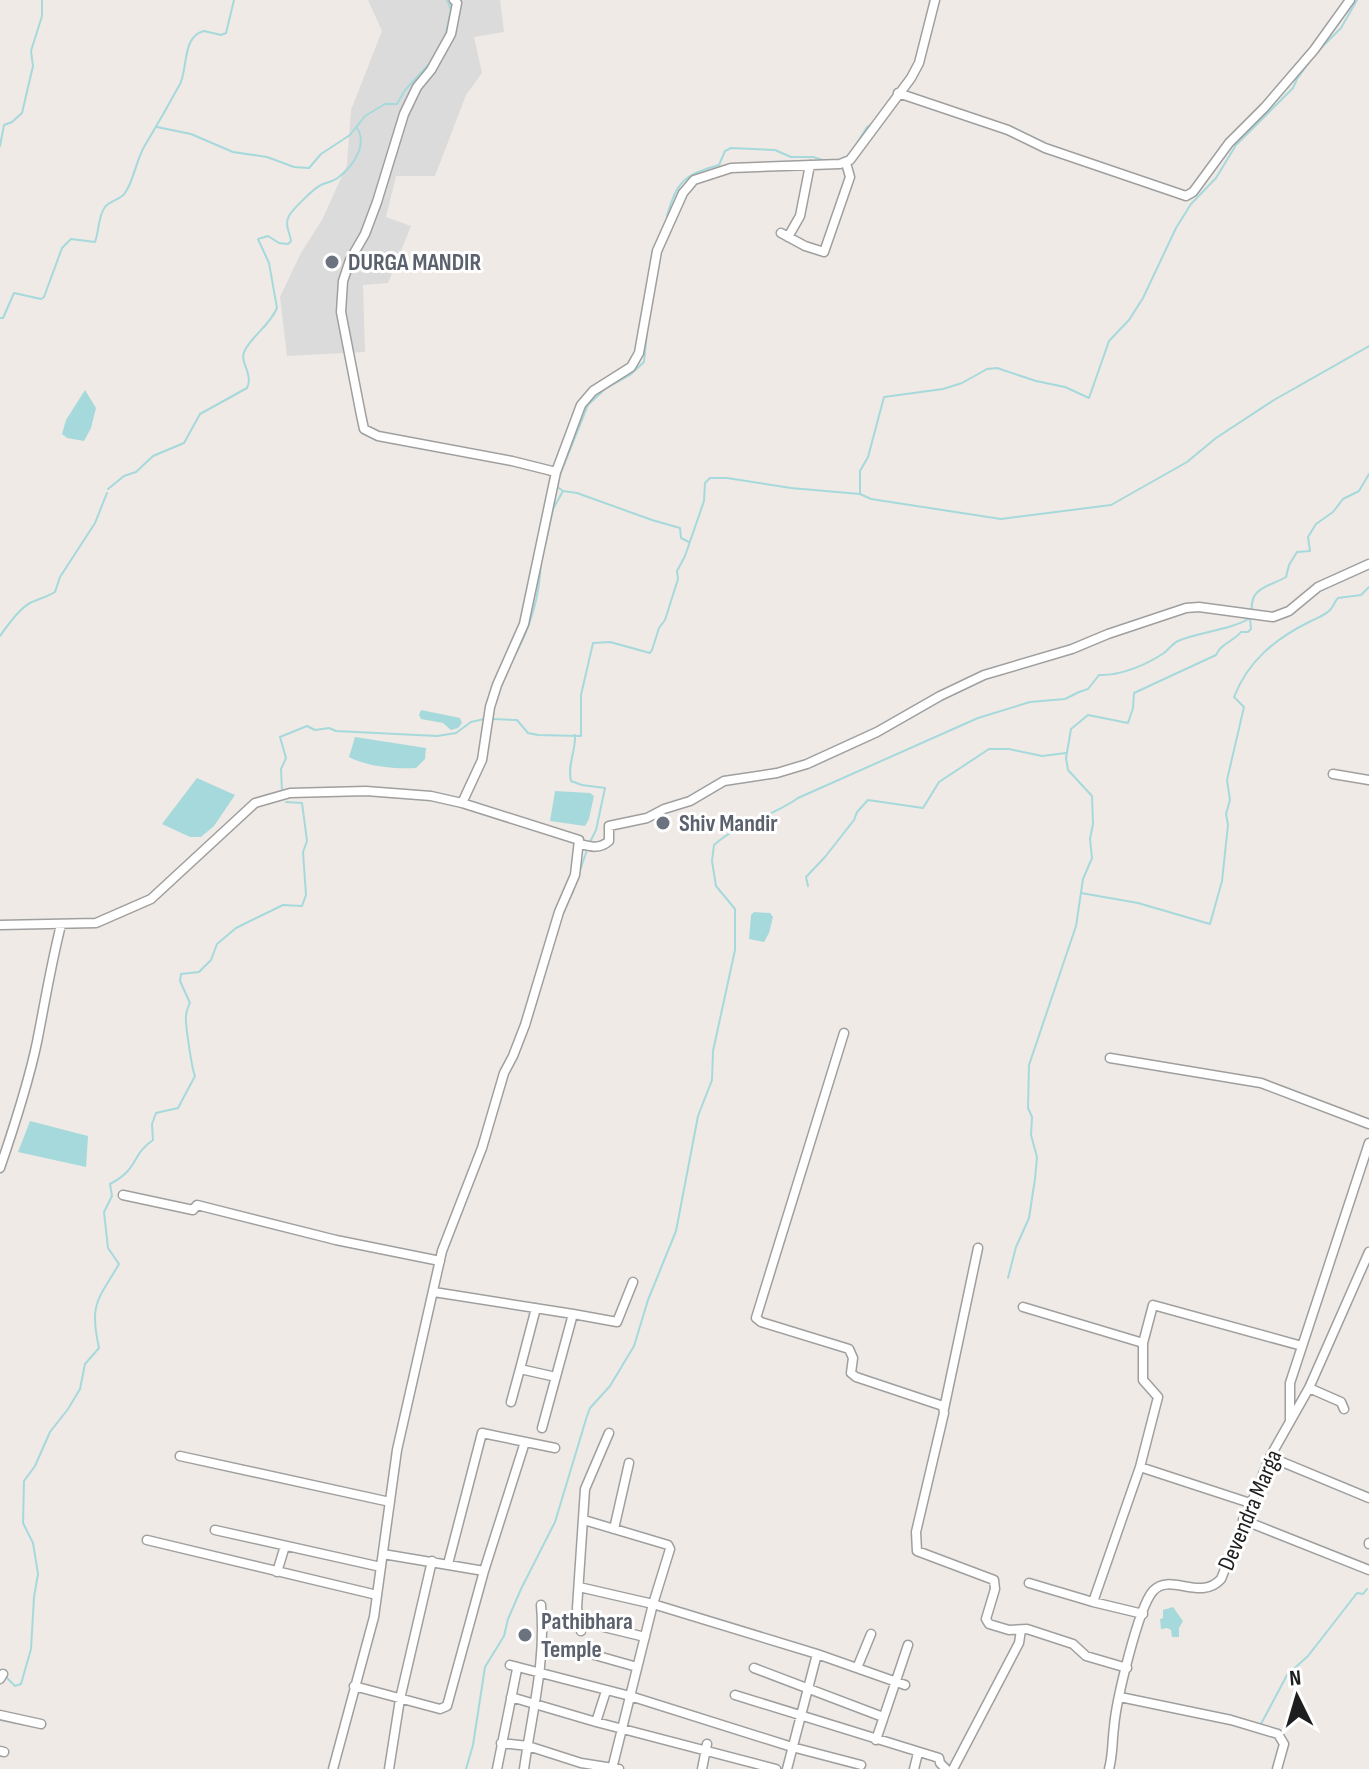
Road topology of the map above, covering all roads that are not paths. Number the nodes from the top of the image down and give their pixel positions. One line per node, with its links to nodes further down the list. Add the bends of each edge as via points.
1 (454, 0): 7 (street, via 451,34 404,114 377,202 343,281 341,312 364,429)
2 (935, 0): 4 (street, via 919,63)
3 (1350, 0): 4 (street, via 1314,50 1186,196)
4 (898, 93): 5 (street)
5 (846, 163): 6 (street); 6 (street, via 850,177 824,252 785,235 800,216)
6 (810, 165): 7 (street, via 731,168 703,175 687,186 657,251 639,353 631,367 585,398)
7 (556, 472): 11 (street, via 524,624 497,685 482,760)
8 (1369, 564): 12 (street, via 1318,587 1280,615 1186,608 1009,666 807,764 724,781 647,818 609,826 609,841)
9 (1333, 774): 10 (street)
10 (1369, 780)
11 (462, 803): 12 (street, via 578,839); 14 (street, via 366,791 290,793 255,803 151,899 96,923)
12 (585, 846): 23 (street)
13 (0, 925): 14 (street)
14 (61, 925): 19 (street, via 17,1121)
15 (844, 1033): 35 (street, via 756,1318 844,1347 852,1353 850,1369 856,1377)
16 (1110, 1058): 17 (street, via 1261,1083)
17 (1369, 1124)
18 (1369, 1143): 30 (street)
19 (0, 1168)
20 (123, 1195): 23 (street, via 193,1210 197,1205)
21 (978, 1248): 35 (street)
22 (1369, 1252): 33 (street, Devendra Marga)
23 (440, 1261): 25 (street)
24 (633, 1282): 28 (street, via 617,1322)
25 (434, 1292): 27 (street); 47 (street)
26 (1023, 1307): 29 (street)
27 (536, 1308): 28 (street); 31 (street)
28 (573, 1314): 32 (street)
29 (1143, 1343): 30 (street, via 1153,1305); 45 (street, via 1143,1380 1158,1397)
30 (1302, 1346): 37 (street, via 1290,1383)
31 (520, 1369): 32 (street); 34 (street)
32 (556, 1377): 38 (street)
33 (1309, 1388): 36 (street, via 1341,1402); 37 (street, Devendra Marga)
34 (511, 1402)
35 (944, 1409): 69 (street, via 916,1548 994,1580 987,1622)
36 (1344, 1409)
37 (1290, 1420): 43 (street, Devendra Marga)
38 (542, 1428)
39 (609, 1433): 49 (street, via 585,1489)
40 (525, 1442): 41 (street); 57 (street, via 482,1433); 60 (street)
41 (555, 1448)
42 (180, 1456): 47 (street)
43 (1270, 1457): 46 (street); 48 (street, Devendra Marga)
44 (629, 1463): 51 (street)
45 (1140, 1467): 48 (street); 65 (street)
46 (1369, 1498)
47 (390, 1502): 55 (street)
48 (1250, 1503): 50 (street, Devendra Marga)
49 (584, 1520): 51 (street); 63 (street)
50 (1243, 1520): 59 (street); 68 (street, Devendra Marga, via 1216,1584 1203,1589 1166,1583 1153,1591)
51 (614, 1529): 66 (street, via 670,1547)
52 (215, 1530): 54 (street)
53 (147, 1540): 61 (street)
54 (285, 1546): 58 (street); 61 (street)
55 (383, 1554): 56 (street); 58 (street)
56 (432, 1561): 57 (street); 89 (street)
57 (448, 1564): 60 (street)
58 (381, 1567): 64 (street)
59 (1369, 1570)
60 (484, 1571): 89 (street, via 447,1706)
61 (277, 1572): 64 (street)
62 (1029, 1583): 65 (street)
63 (579, 1587): 66 (street); 71 (street, via 580,1626)
64 (377, 1595): 82 (street)
65 (1093, 1602): 68 (street)
66 (653, 1604): 71 (street); 74 (street)
67 (541, 1605): 79 (street)
68 (1143, 1614): 78 (street, Devendra Marga)
69 (1021, 1630): 78 (street, via 1073,1644 1086,1656); 117 (street)
70 (871, 1634): 77 (street)
71 (645, 1637): 75 (street)
72 (908, 1645): 80 (street)
73 (584, 1652): 75 (street)
74 (817, 1654): 77 (street); 83 (street)
75 (637, 1667): 86 (street)
76 (754, 1668): 83 (street)
77 (857, 1668): 80 (street)
78 (1127, 1668): 88 (street, Devendra Marga)
79 (542, 1674): 84 (street); 87 (street, via 514,1667); 90 (street)
80 (894, 1682): 81 (street); 93 (street)
81 (905, 1685)
82 (354, 1686): 89 (street); 107 (street)
83 (808, 1689): 92 (street); 93 (street)
84 (606, 1691): 86 (street); 94 (street)
85 (735, 1695): 92 (street)
86 (630, 1696): 96 (street); 100 (street)
87 (511, 1697): 90 (street); 98 (street)
88 (1120, 1697): 118 (street, Devendra Marga); 119 (street, via 1278,1734 1284,1744)
89 (400, 1699): 108 (street)
90 (536, 1702): 94 (street); 99 (street)
91 (0, 1715): 95 (street)
92 (800, 1717): 97 (street); 100 (street)
93 (883, 1717): 97 (street)
94 (596, 1722): 96 (street)
95 (41, 1724)
96 (623, 1728): 101 (street); 106 (street)
97 (876, 1740): 102 (street)
98 (501, 1743): 99 (street); 109 (street)
99 (528, 1746): 105 (street); 110 (street)
100 (792, 1747): 103 (street); 113 (street)
101 (707, 1748): 111 (street); 112 (street)
102 (918, 1753): 115 (street); 116 (street, via 939,1758)
103 (829, 1757): 104 (street); 114 (street)
104 (861, 1765)
105 (580, 1766): 106 (street)
106 (614, 1768)
107 (333, 1769)
108 (389, 1769)
109 (497, 1769)
110 (524, 1769)
111 (702, 1769)
112 (776, 1769)
113 (787, 1769)
114 (825, 1769)
115 (914, 1769)
116 (946, 1769)
117 (953, 1769)
118 (1109, 1769)
119 (1277, 1769)

